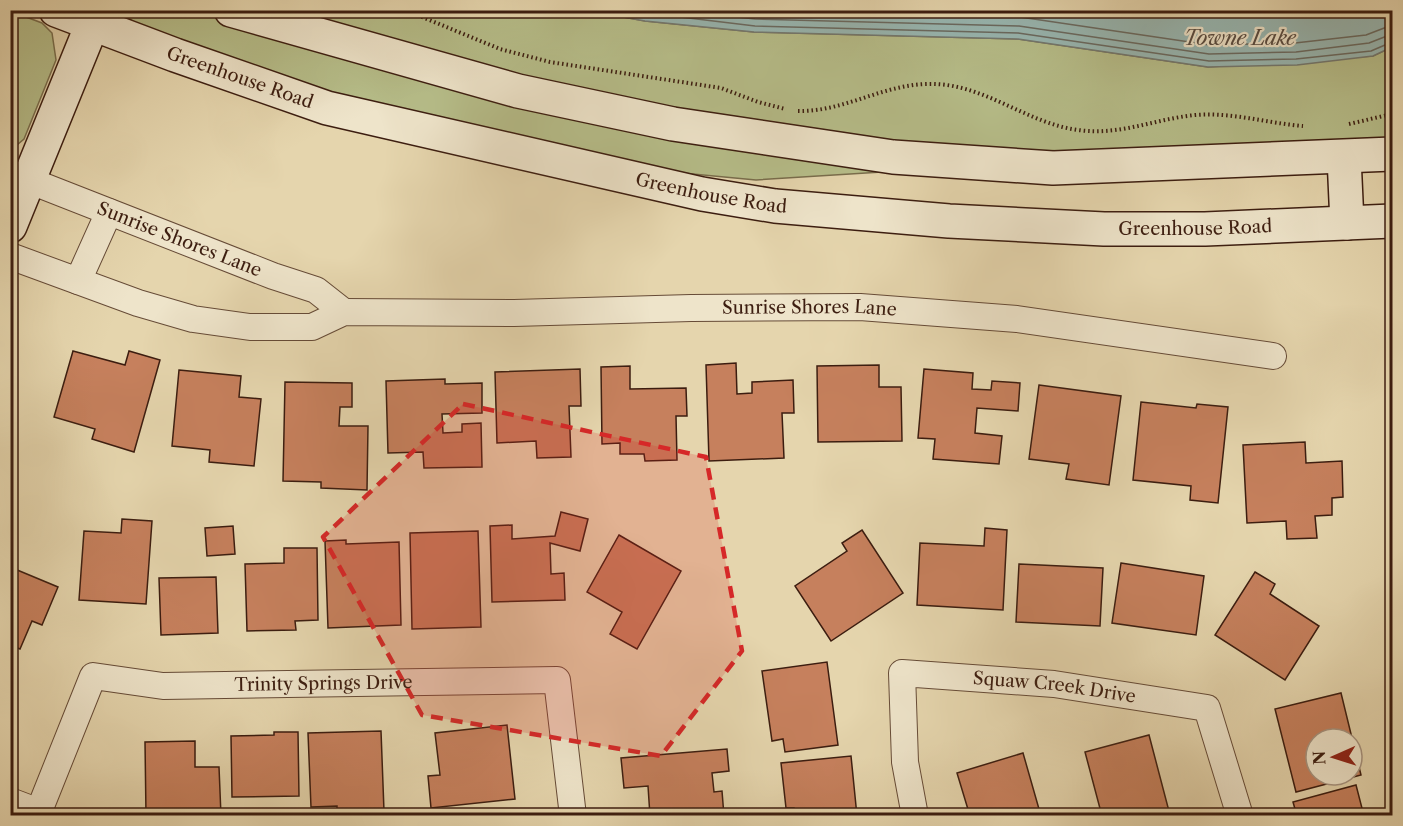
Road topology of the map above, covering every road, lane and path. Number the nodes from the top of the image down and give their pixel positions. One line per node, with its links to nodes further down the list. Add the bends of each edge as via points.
1 (56, 10): 4 (main road, Greenhouse Road)
2 (231, 10): 7 (main road, via 518,91 674,124 893,157 1053,168)
3 (405, 10): 6 (path, via 500,49 550,62 710,86 792,111 834,108 906,86 928,84 988,95 1040,119 1090,132 1118,132 1194,115 1232,114)
4 (95, 18): 9 (main road); 12 (main road, Greenhouse Road, via 327,108 702,194 775,206 949,222 1104,229)
5 (1392, 114): 7 (path)
6 (1313, 127)
7 (1344, 141): 8 (main road); 12 (main road)
8 (1392, 154)
9 (20, 177): 10 (street, Sunrise Shores Lane); 13 (main road)
10 (109, 212): 15 (street); 16 (street, Sunrise Shores Lane, via 316,290)
11 (1392, 220): 12 (main road, Greenhouse Road)
12 (1347, 223)
13 (10, 226)
14 (10, 256): 15 (street, Sunrise Shores Lane)
15 (78, 281): 16 (street, Sunrise Shores Lane, via 193,320 250,327 312,327)
16 (344, 312): 17 (street, Sunrise Shores Lane, via 860,307 1017,319)
17 (1273, 356)
18 (10, 801): 19 (street)
19 (38, 814): 20 (street, Trinity Springs Drive, via 93,676 163,686 557,680)
20 (573, 816)
21 (915, 816): 22 (street, Squaw Creek Drive, via 905,762 902,673 1054,684 1207,708)
22 (1240, 816)

